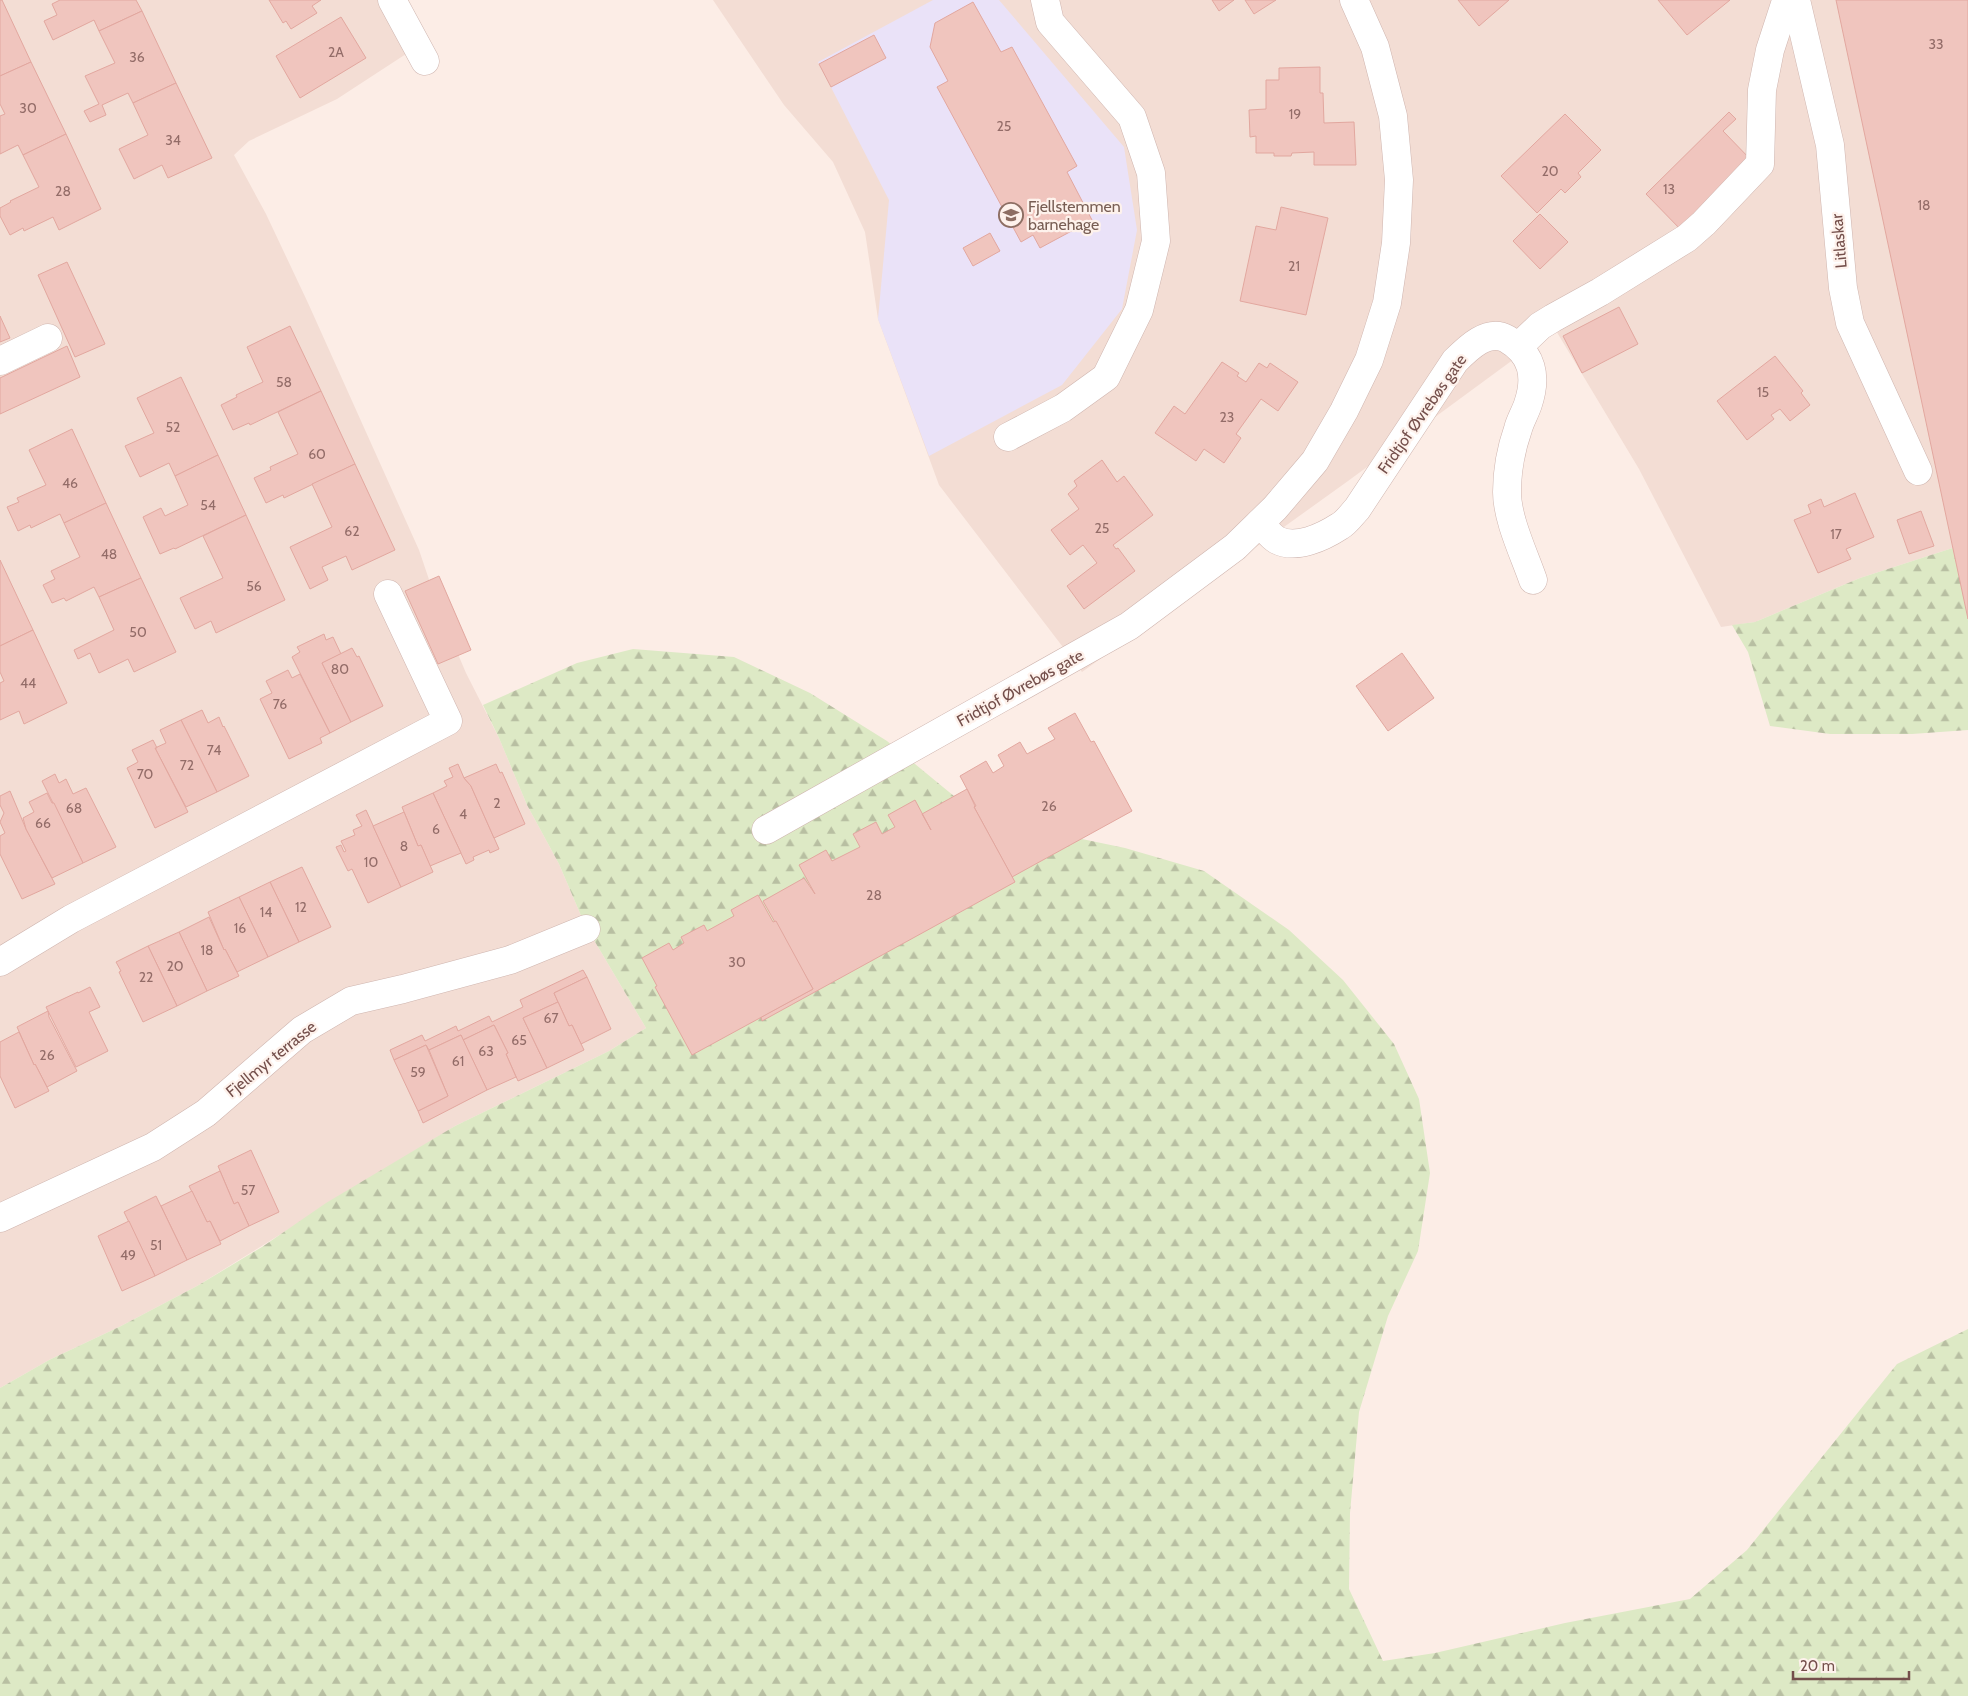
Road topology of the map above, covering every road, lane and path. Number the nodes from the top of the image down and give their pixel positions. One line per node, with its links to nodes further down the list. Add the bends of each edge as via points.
1 (392, 0): 6 (street)
2 (1045, 0): 10 (street, via 1050,22 1132,116 1151,174 1156,241 1139,310 1106,377 1063,408)
3 (1354, 0): 12 (street, Fridtjof Øvrebøs gate, via 1375,47 1394,116 1399,180 1396,243 1387,303 1369,360 1344,411 1315,461)
4 (1788, 0): 8 (street, via 1770,50 1762,90 1760,164 1687,238 1540,326)
5 (1796, 0): 11 (street, Litlaskar, via 1830,145 1843,288 1850,323)
6 (425, 60)
7 (48, 338): 9 (street)
8 (1520, 346): 12 (street, Fridtjof Øvrebøs gate, via 1503,337 1488,337 1471,345 1455,361 1357,509 1342,525 1308,541 1287,544 1275,539); 13 (street, via 1528,360 1533,381 1510,456 1507,494 1515,530)
9 (0, 361)
10 (1008, 437)
11 (1918, 471)
12 (1260, 523): 15 (street, Fridtjof Øvrebøs gate, via 1234,547 1129,626)
13 (1533, 580)
14 (388, 594): 17 (street, via 448,721 71,919)
15 (766, 830)
16 (586, 928): 18 (street, Fjellmyr terrasse, via 510,960 351,1001 302,1030 206,1113 153,1147)
17 (0, 962)
18 (0, 1218)

